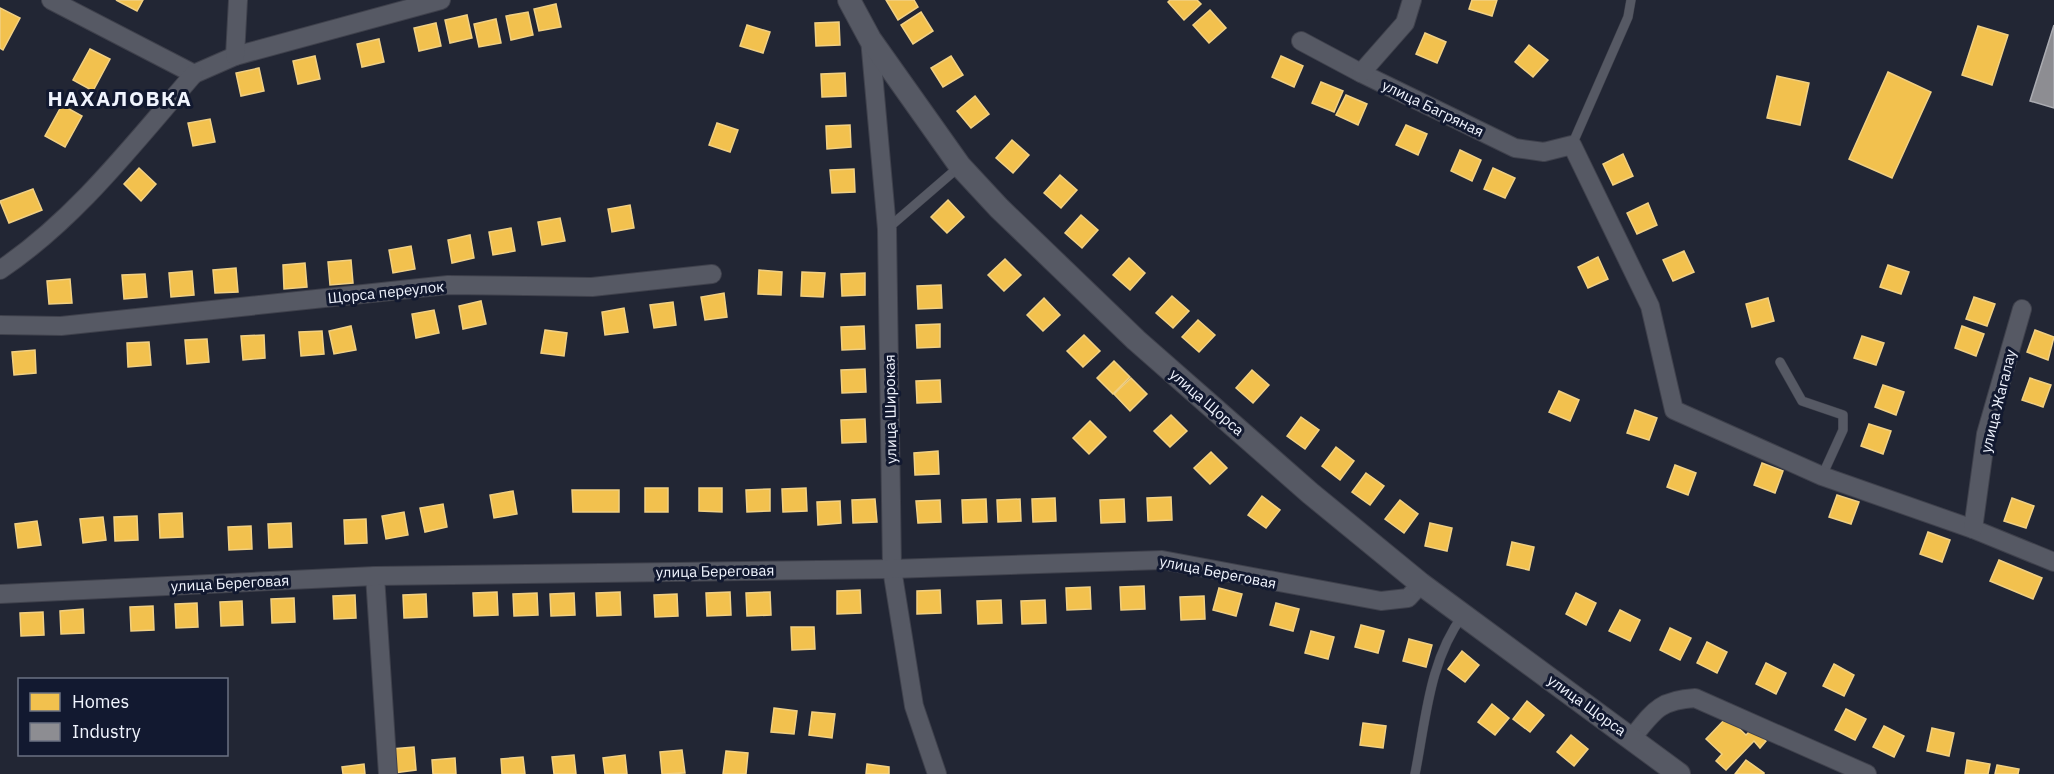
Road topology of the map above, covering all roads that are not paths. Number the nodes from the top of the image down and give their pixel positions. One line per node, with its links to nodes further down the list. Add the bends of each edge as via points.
1 (51, 0): 11 (street)
2 (238, 0): 9 (street)
3 (441, 0): 9 (street)
4 (849, 0): 7 (street, улица Щорса)
5 (1412, 0): 10 (street, via 1405,23)
6 (1631, 0): 12 (lane, via 1628,17)
7 (870, 39): 13 (street, улица Щорса); 14 (street, улица Широкая)
8 (1301, 41): 10 (street, улица Багряная)
9 (235, 56): 11 (street)
10 (1361, 73): 12 (street, улица Багряная, via 1515,148 1544,152)
11 (194, 74): 15 (street, via 99,184 20,257)
12 (1572, 145): 20 (street, via 1650,306 1674,410)
13 (960, 166): 14 (lane); 25 (street, улица Щорса, via 1136,340 1310,493)
14 (887, 229): 23 (street, улица Широкая)
15 (0, 270)
16 (712, 274): 18 (street, Щорса переулок, via 592,287 448,285 61,326)
17 (2022, 309): 21 (street, улица Жагалау, via 1986,434)
18 (0, 325)
19 (1780, 362): 20 (lane, via 1802,401 1843,415 1843,430)
20 (1822, 476): 21 (street)
21 (1973, 529): 22 (street)
22 (2054, 562)
23 (892, 569): 24 (street, улица Береговая); 25 (street, улица Береговая, via 1162,560 1381,602 1408,598); 30 (street, улица Широкая, via 914,706)
24 (375, 576): 26 (street, улица Береговая); 29 (street)
25 (1421, 584): 27 (street, улица Щорса)
26 (0, 594)
27 (1464, 614): 28 (street, улица Щорса); 31 (lane, via 1447,636 1436,665)
28 (1632, 738): 32 (street, улица Щорса); 33 (street, улица Щорса, via 1659,705 1695,698)
29 (388, 774)
30 (937, 774)
31 (1415, 774)
32 (1678, 774)
33 (1868, 774)

